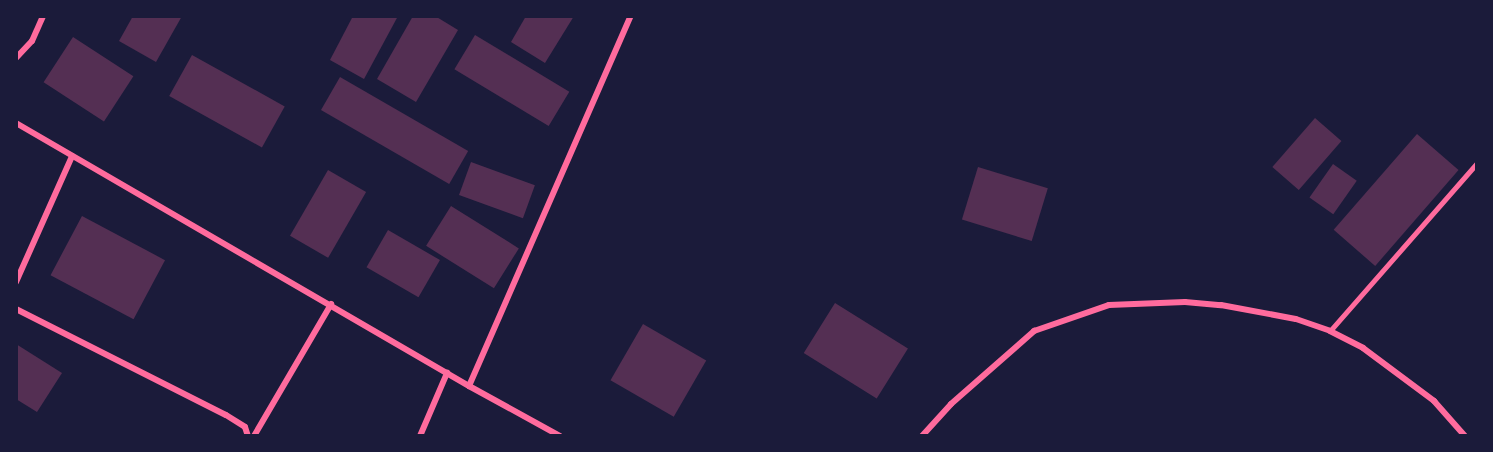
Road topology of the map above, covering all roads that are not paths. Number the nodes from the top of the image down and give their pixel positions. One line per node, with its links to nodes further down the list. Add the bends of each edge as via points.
1 (43, 16): 3 (street, via 32,41)
2 (631, 16): 12 (street)
3 (16, 58)
4 (16, 123): 5 (street)
5 (72, 156): 7 (street); 8 (street)
6 (1476, 164): 10 (lane)
7 (16, 282)
8 (331, 304): 11 (street); 14 (street)
9 (16, 309): 13 (street, via 226,415 245,427)
10 (1330, 331): 17 (street, via 1296,319 1221,305 1109,305 1034,331); 18 (street, via 1363,348 1434,401)
11 (447, 373): 12 (street); 15 (street)
12 (469, 386): 16 (street)
13 (249, 435)
14 (254, 435)
15 (420, 435)
16 (560, 435)
17 (922, 435)
18 (1465, 435)

